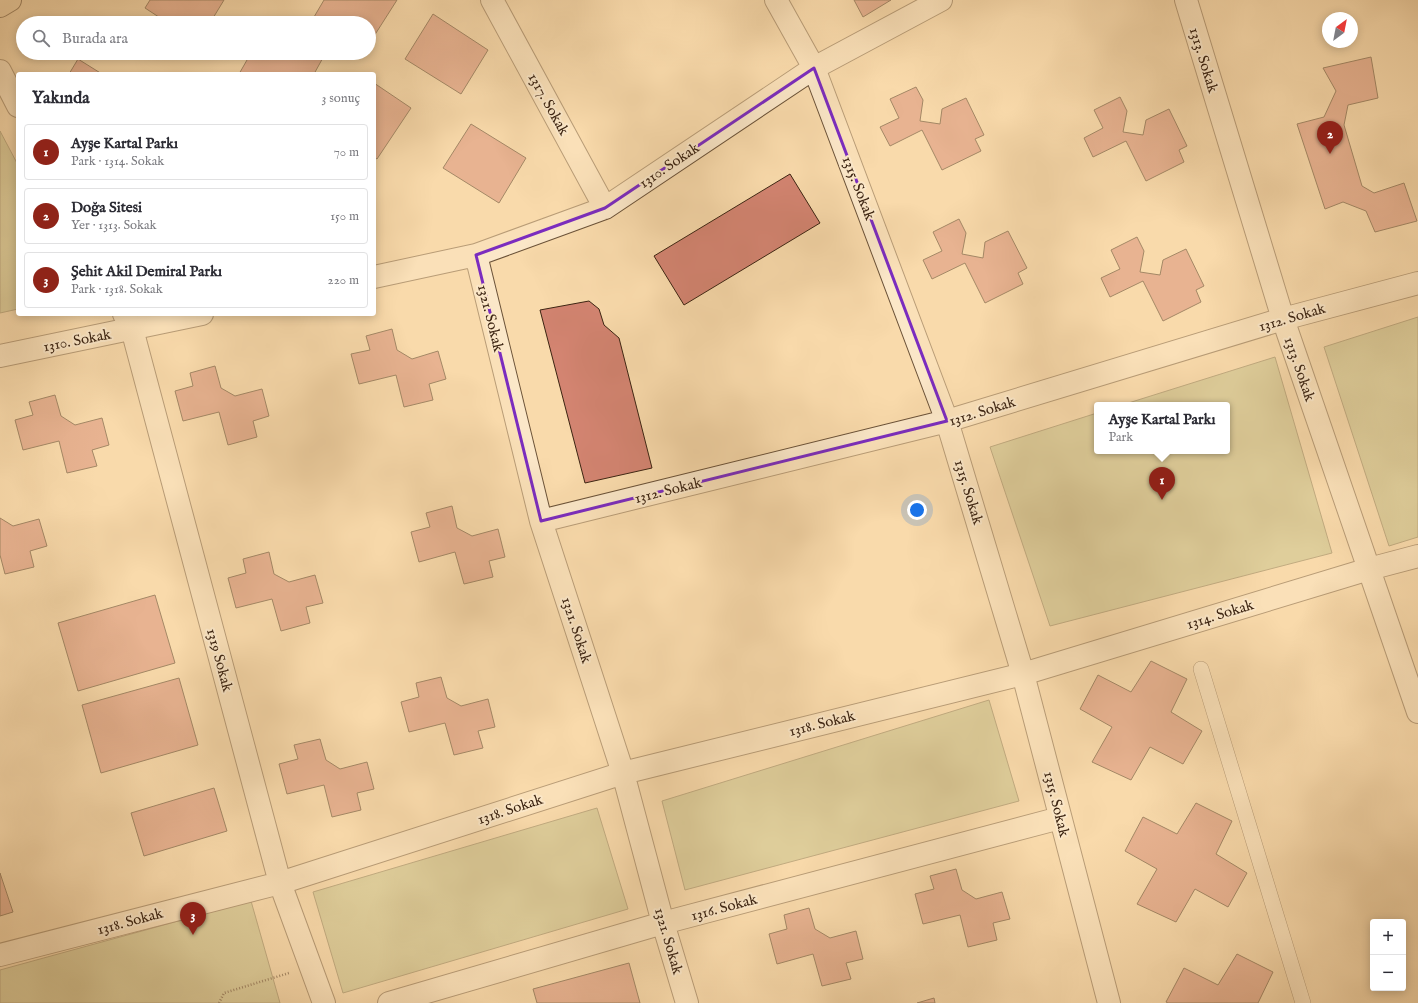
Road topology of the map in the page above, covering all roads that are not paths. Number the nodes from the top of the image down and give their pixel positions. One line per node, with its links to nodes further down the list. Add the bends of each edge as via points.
1 (10, 0): 6 (main road)
2 (492, 0): 10 (street, 1317. Sokak)
3 (776, 0): 7 (street, 1315. Sokak)
4 (941, 0): 7 (street, 1310. Sokak)
5 (1186, 0): 15 (street, 1313. Sokak)
6 (0, 6)
7 (814, 68): 10 (street, 1310. Sokak); 18 (street, 1315. Sokak)
8 (0, 71): 9 (street)
9 (16, 102)
10 (605, 208): 11 (street, 1310. Sokak)
11 (476, 255): 12 (street, 1310. Sokak); 19 (street, 1321. Sokak)
12 (376, 277)
13 (1418, 283): 15 (street, 1312. Sokak)
14 (184, 316): 16 (street, 1310. Sokak)
15 (1283, 319): 18 (street, 1312. Sokak); 21 (street, 1313. Sokak)
16 (128, 322): 17 (street, 1310. Sokak); 27 (street, 1319 Sokak)
17 (0, 356)
18 (947, 421): 19 (street, 1312. Sokak); 23 (street, 1315. Sokak)
19 (541, 521): 25 (street, 1321. Sokak)
20 (1418, 556): 21 (street, 1314. Sokak)
21 (1369, 569): 23 (street, 1314. Sokak); 24 (street, 1313. Sokak)
22 (1201, 668): 34 (lane)
23 (1023, 674): 25 (street, 1318. Sokak); 26 (street, 1315. Sokak)
24 (1418, 712)
25 (623, 772): 27 (street, 1318. Sokak); 28 (street, 1321. Sokak)
26 (1060, 818): 28 (street, 1316. Sokak); 33 (street, 1315. Sokak)
27 (280, 883): 29 (street, 1318. Sokak); 30 (street, 1319 Sokak)
28 (663, 923): 31 (street, 1316. Sokak); 32 (street, 1321. Sokak)
29 (0, 955)
30 (324, 1003)
31 (389, 1003)
32 (687, 1003)
33 (1109, 1003)
34 (1303, 1003)

